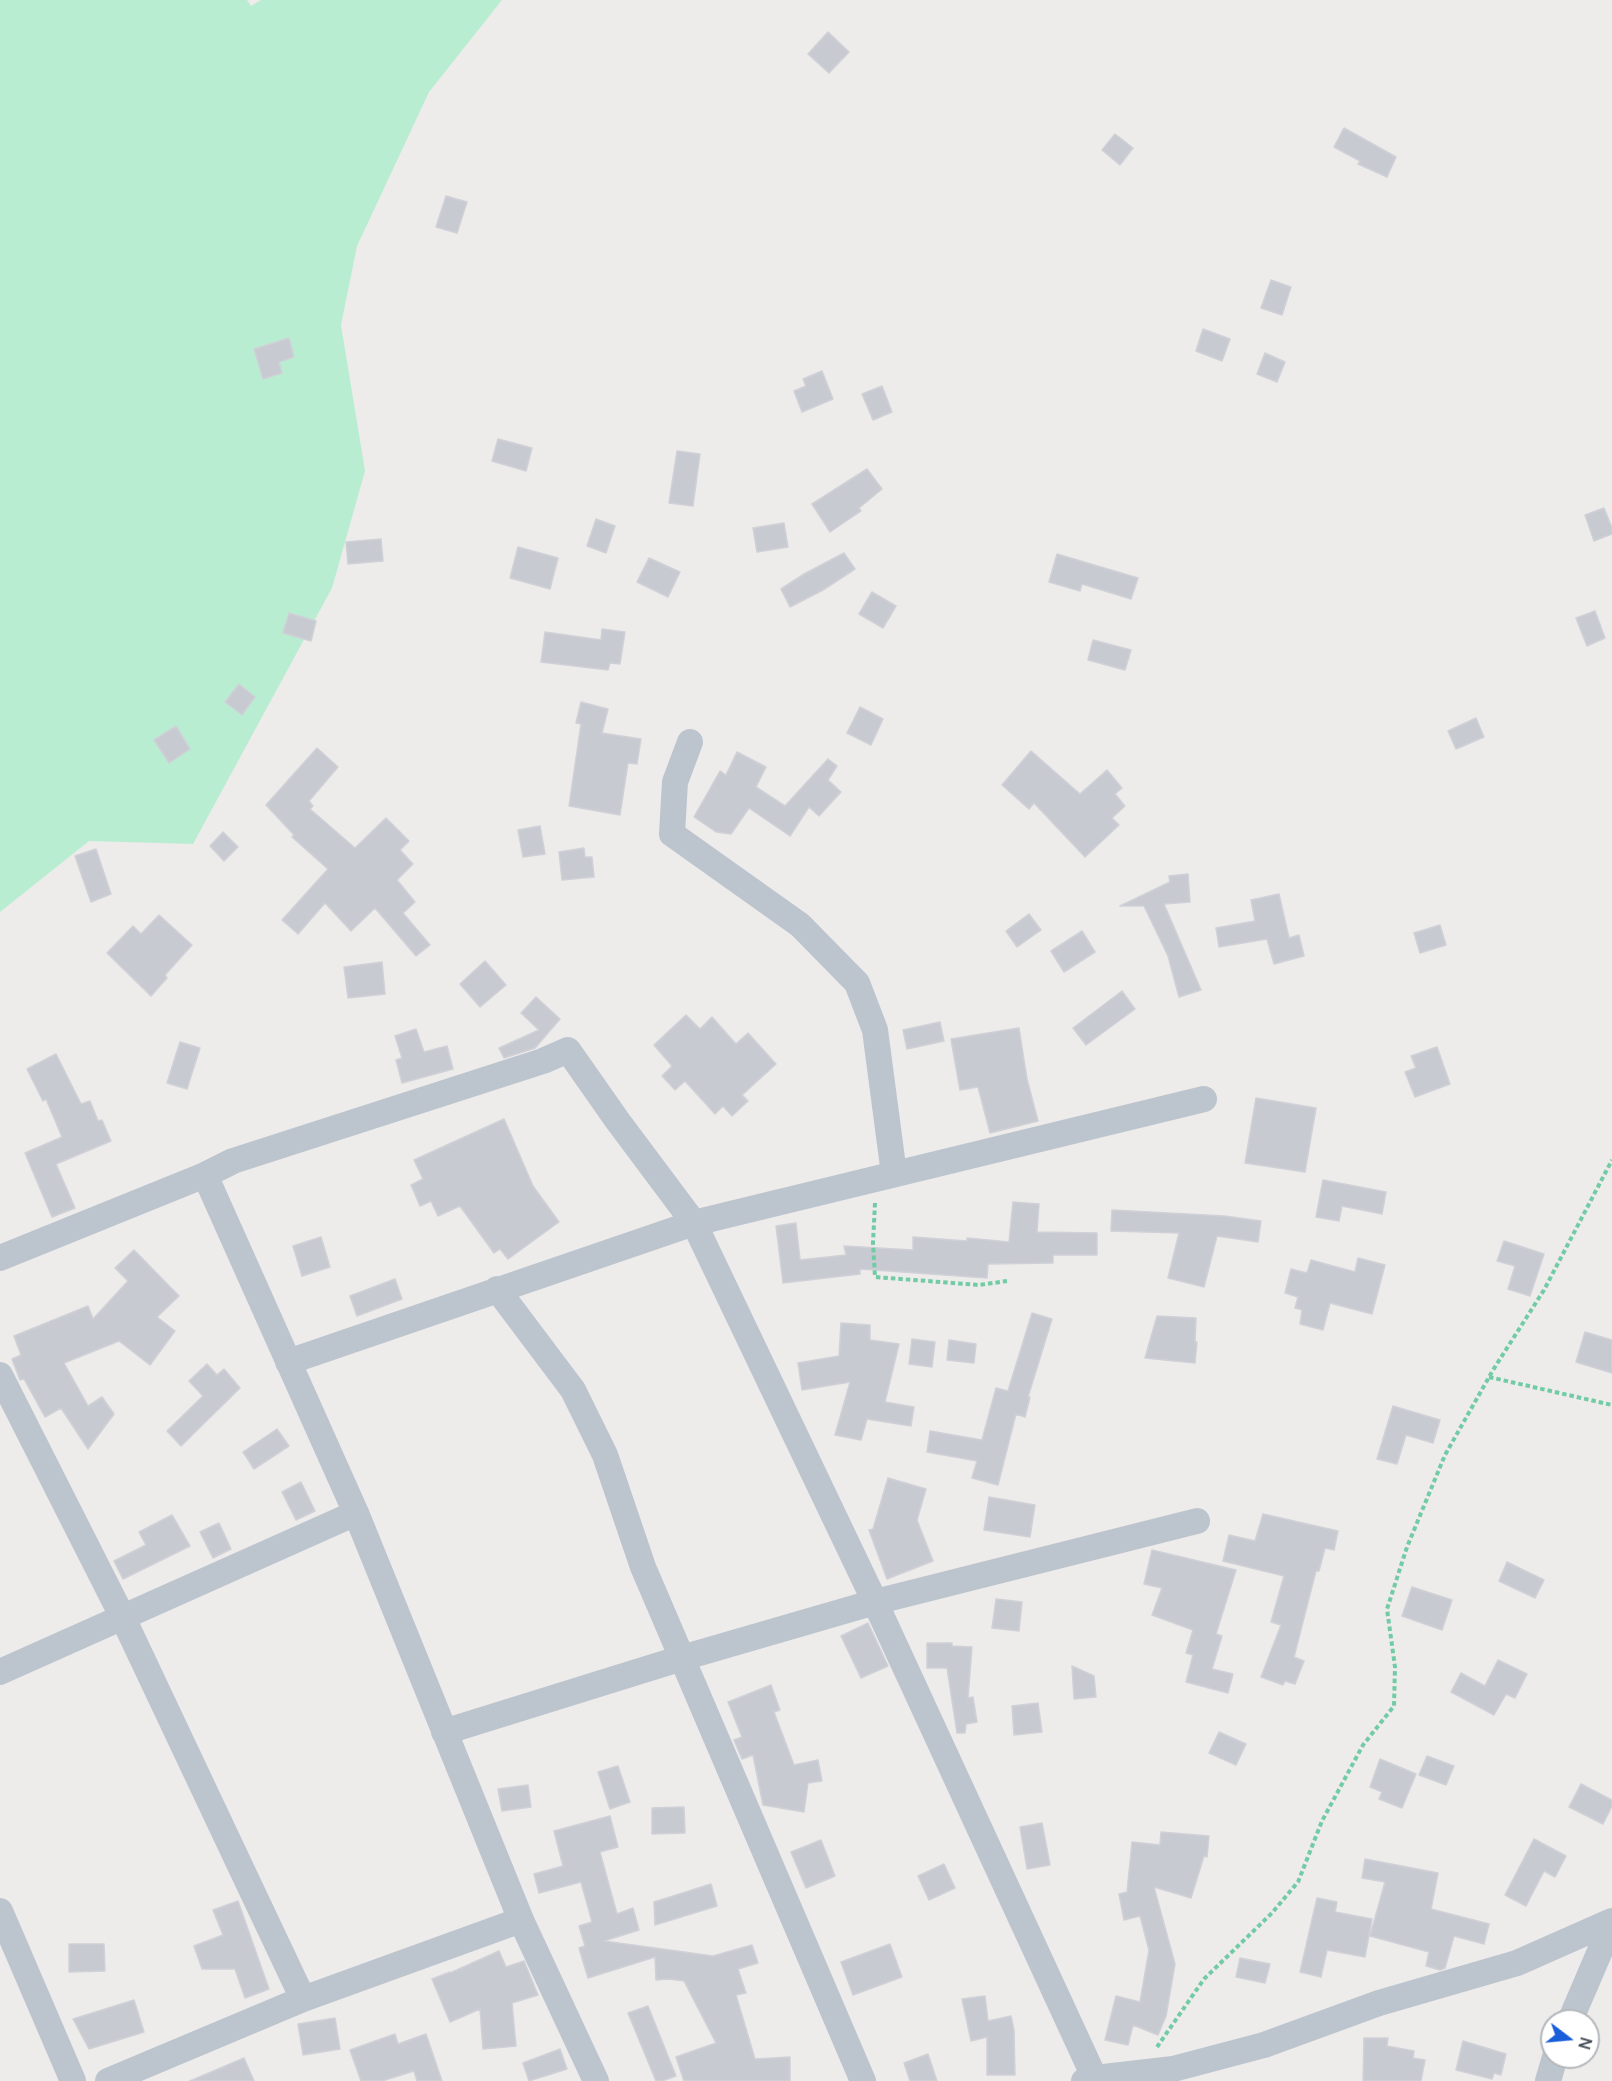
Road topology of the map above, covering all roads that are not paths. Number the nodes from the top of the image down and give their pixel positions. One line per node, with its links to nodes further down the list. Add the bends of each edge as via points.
1 (690, 742): 4 (street, via 675,782 672,834 800,925 857,983 875,1030)
2 (1204, 1099): 4 (street)
3 (205, 1175): 5 (street, via 233,1161 568,1050); 6 (street); 8 (street)
4 (885, 1176): 5 (street)
5 (694, 1222): 7 (street); 12 (street)
6 (0, 1258)
7 (497, 1289): 8 (street); 14 (street, via 573,1390 605,1455 643,1567)
8 (288, 1362): 10 (street)
9 (0, 1375): 13 (street)
10 (356, 1513): 13 (street); 16 (street)
11 (1197, 1521): 12 (street)
12 (875, 1602): 14 (street); 22 (street)
13 (123, 1618): 15 (street); 20 (street)
14 (682, 1658): 16 (street); 26 (street)
15 (0, 1672)
16 (444, 1732): 18 (street)
17 (0, 1911): 23 (street)
18 (521, 1920): 20 (street); 25 (street)
19 (1612, 1922): 21 (street); 22 (street, via 1517,1963 1379,2004 1264,2045 1173,2069)
20 (303, 1999): 24 (street)
21 (1575, 2009)
22 (1092, 2080)
23 (73, 2081)
24 (108, 2081)
25 (596, 2081)
26 (863, 2081)

